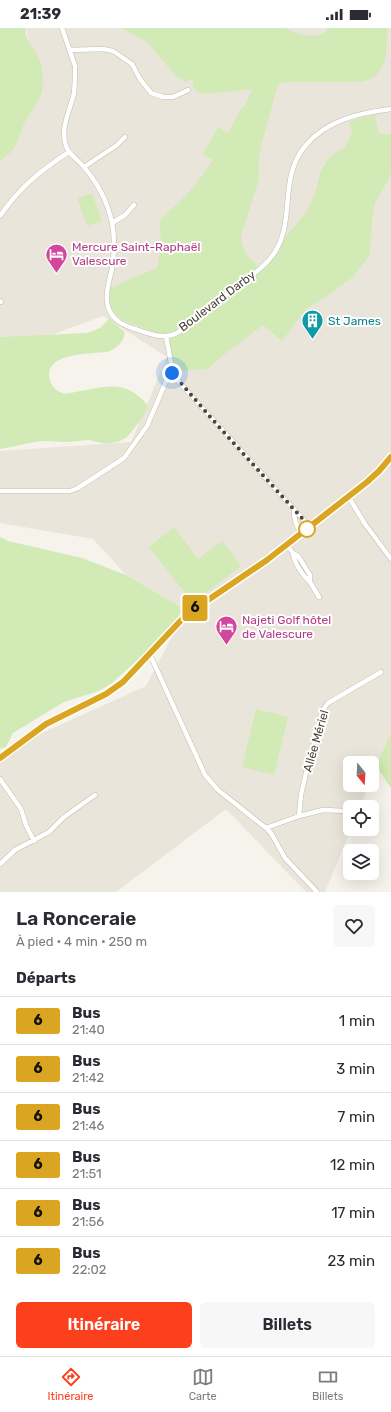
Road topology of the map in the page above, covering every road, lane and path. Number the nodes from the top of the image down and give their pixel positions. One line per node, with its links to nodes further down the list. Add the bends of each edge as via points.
1 (62, 28): 2 (street)
2 (70, 50): 3 (street, via 113,51 132,64 151,93 173,97); 6 (street, via 75,66 75,84 64,122)
3 (188, 90)
4 (391, 110): 11 (street, Boulevard Darby, via 349,118 333,124 322,129 306,145 291,175 286,224 279,247 256,272 190,323 174,334)
5 (125, 137): 7 (street, via 118,145)
6 (69, 152): 7 (street, Boulevard Darby); 9 (street, via 33,177)
7 (84, 167): 10 (street, Boulevard Darby, via 103,198)
8 (134, 205): 10 (street, via 125,215)
9 (0, 216)
10 (112, 223): 11 (street, Boulevard Darby, via 114,246 107,294 109,309 122,324 143,332)
11 (166, 336): 12 (street)
12 (170, 372): 14 (street, via 147,426 124,458 117,463 70,491); 16 (street)
13 (391, 456): 15 (main road, via 379,471)
14 (0, 491)
15 (348, 496): 17 (main road); 20 (street)
16 (294, 510): 17 (street); 18 (street, via 294,518)
17 (310, 527): 18 (main road)
18 (302, 534): 19 (main road)
19 (287, 545): 21 (street); 22 (main road, via 186,615)
20 (391, 559)
21 (319, 597)
22 (149, 654): 24 (main road, via 123,682 106,694 46,724); 29 (street, via 205,775 218,790)
23 (381, 672): 28 (street, Allée Mériel, via 328,703 322,711 301,795)
24 (0, 758)
25 (0, 779): 30 (street, via 21,809)
26 (95, 795): 30 (street)
27 (343, 811): 28 (street, via 323,810)
28 (299, 816): 29 (street)
29 (266, 828): 32 (street, via 285,858)
30 (34, 841): 31 (street, via 11,853)
31 (0, 864)
32 (317, 892)

